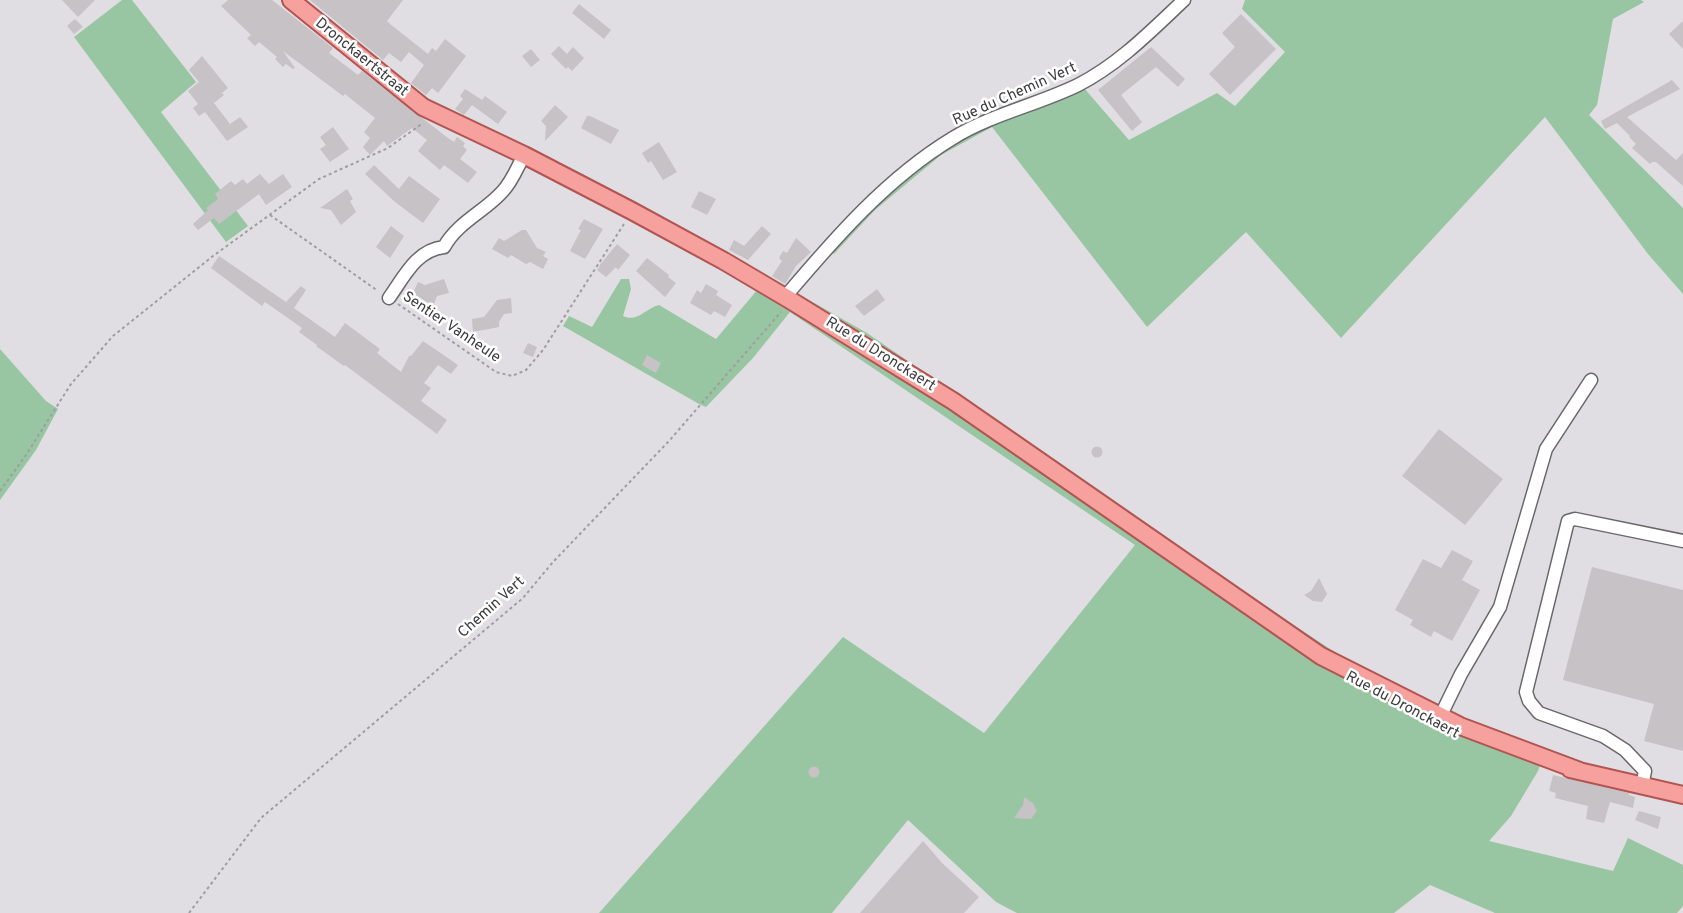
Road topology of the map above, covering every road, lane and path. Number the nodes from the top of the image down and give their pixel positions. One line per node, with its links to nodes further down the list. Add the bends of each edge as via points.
1 (291, 0): 3 (main road, Dronckaertstraat, via 415,102)
2 (1184, 0): 8 (street, Rue du Chemin Vert, via 1097,74 1056,95 972,127 907,170 870,204)
3 (434, 112): 4 (main road, Rue du Dronckaert); 6 (path, via 388,148 319,180)
4 (524, 155): 5 (main road, Rue du Dronckaert); 7 (street, via 502,192 455,231 444,247 429,250 419,258)
5 (632, 211): 7 (path, Sentier Vanheule, via 543,350 526,370 512,376 496,372); 8 (main road, Rue du Dronckaert)
6 (270, 214): 7 (path, Sentier Vanheule); 10 (path, via 113,336 71,384)
7 (389, 298)
8 (788, 298): 12 (main road, Rue du Dronckaert, via 938,391); 17 (path, Chemin Vert, via 737,365 523,598 261,818)
9 (1591, 380): 13 (street, via 1546,449 1500,607)
10 (0, 491)
11 (1683, 541): 15 (street, via 1575,519 1568,521 1526,692 1528,701 1539,713 1603,736 1625,750 1645,771)
12 (1300, 643): 13 (main road, Rue du Dronckaert); 14 (main road, Rue du Dronckaert, via 1344,675 1440,730 1529,761)
13 (1440, 717): 14 (main road, Rue du Dronckaert)
14 (1580, 771): 15 (main road, Rue du Dronckaert)
15 (1642, 786): 16 (main road, Rue du Dronckaert)
16 (1683, 795)
17 (189, 913)

